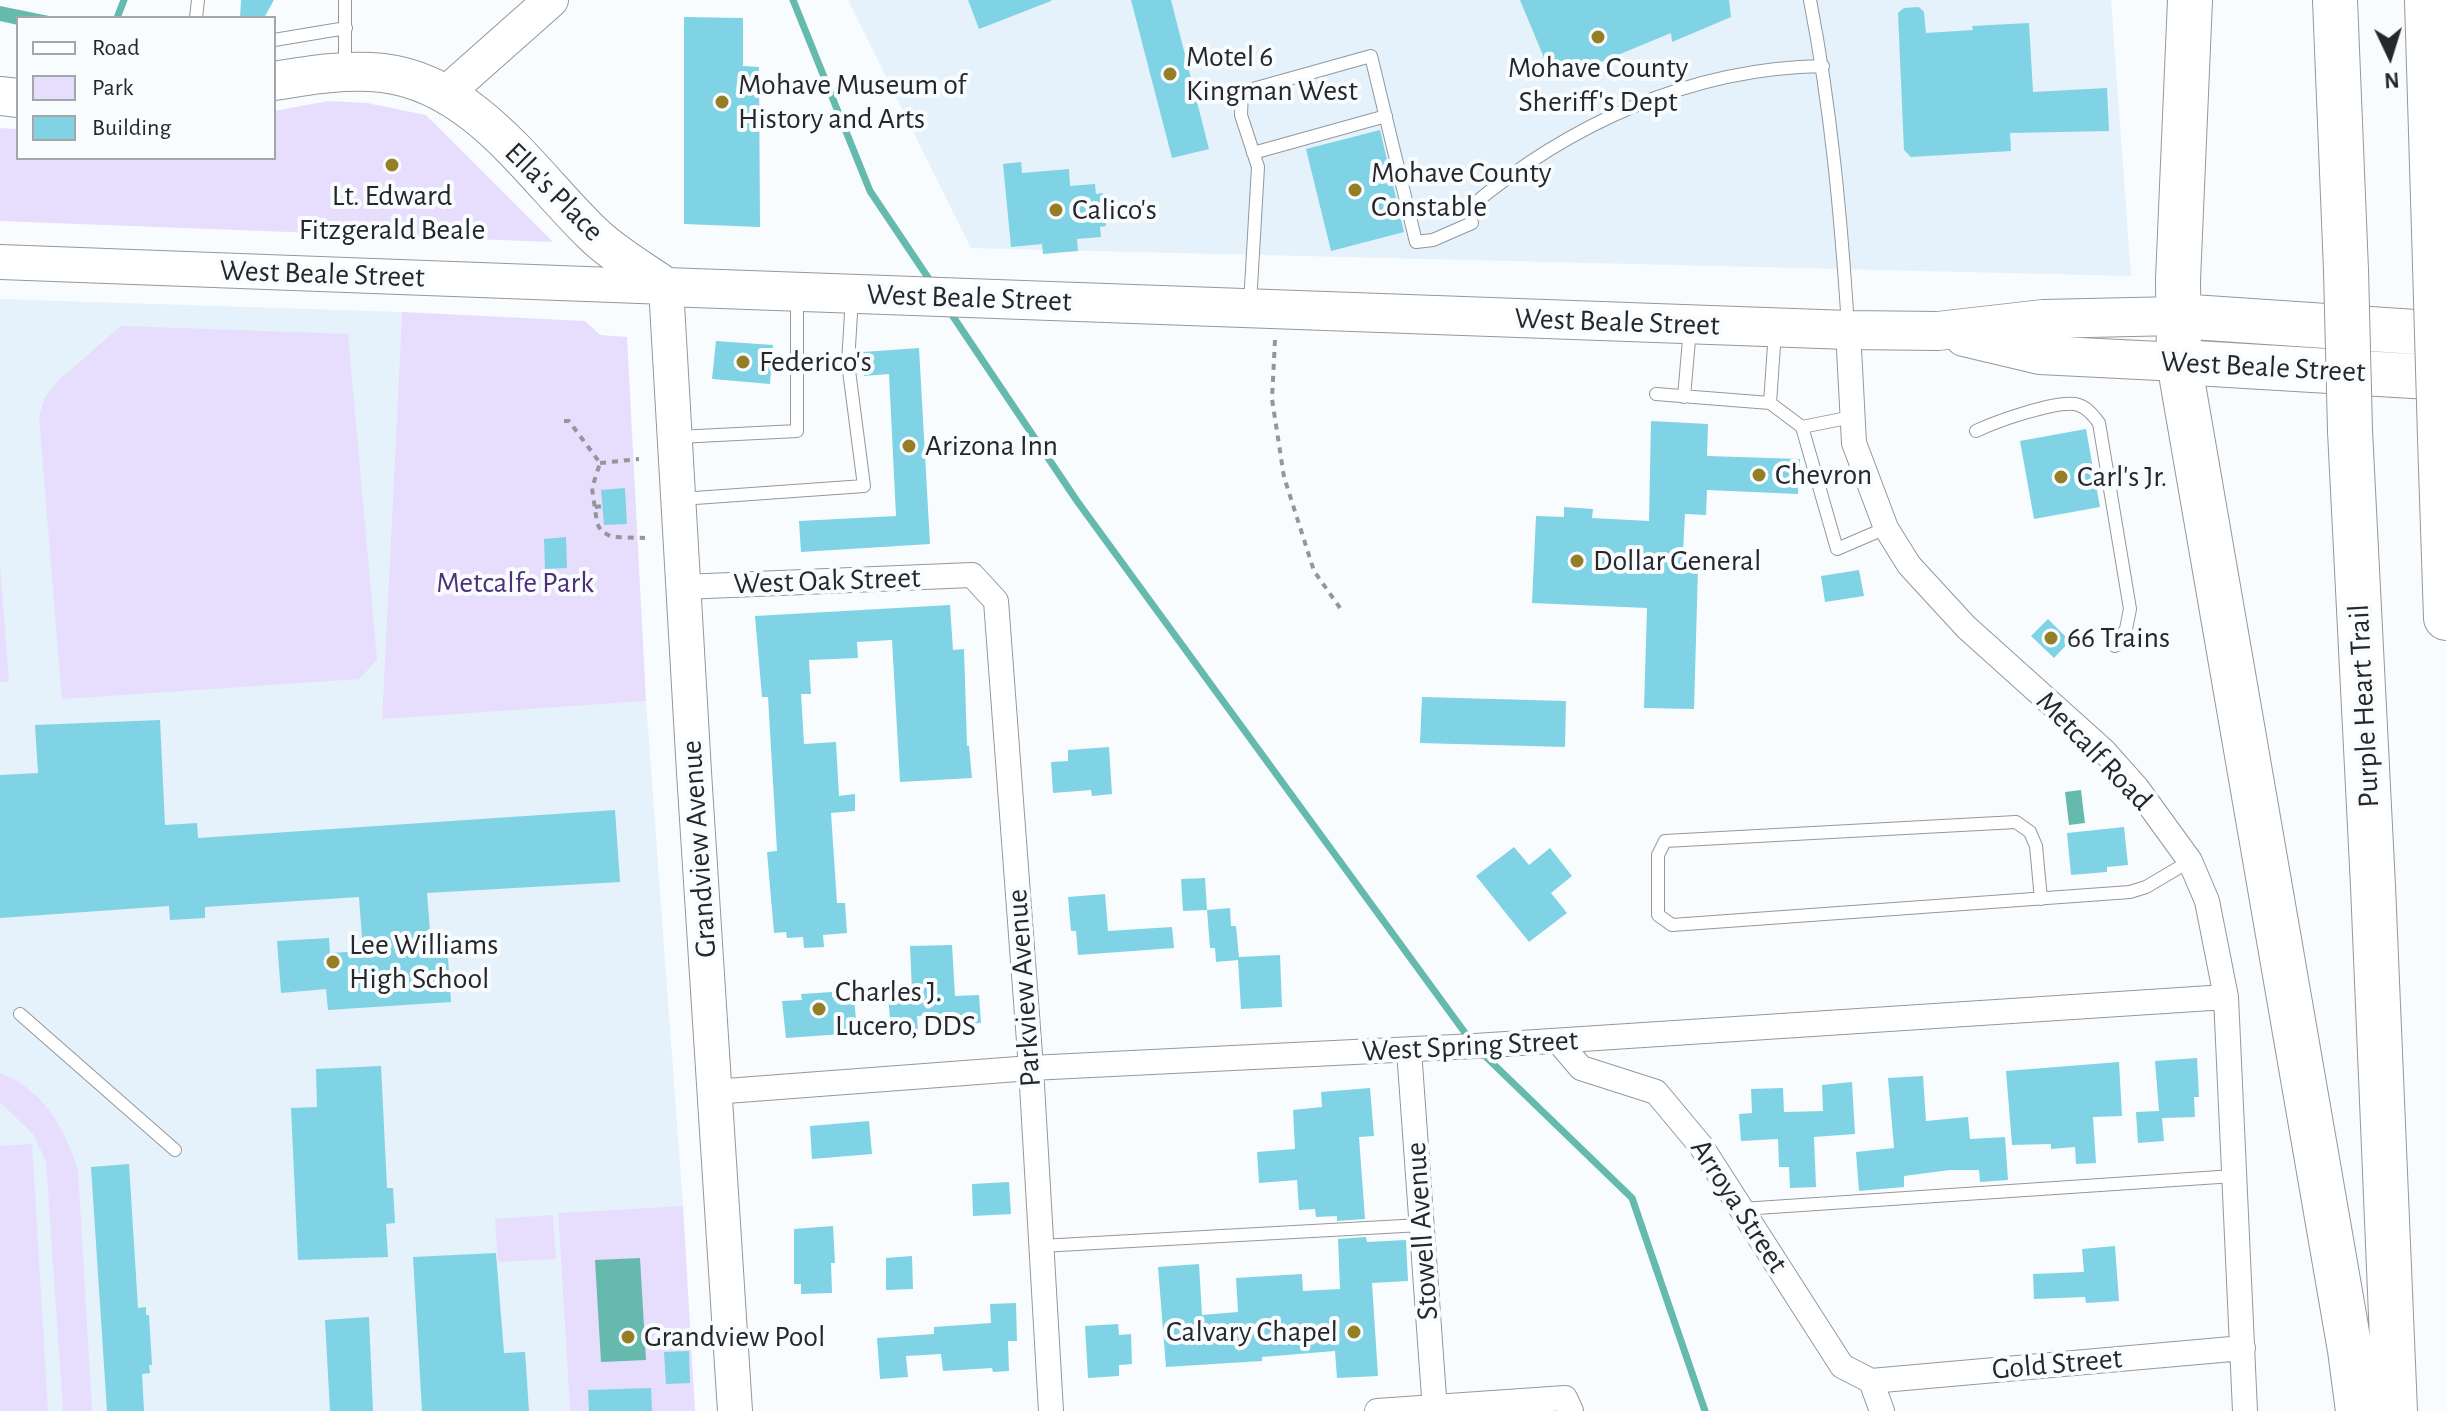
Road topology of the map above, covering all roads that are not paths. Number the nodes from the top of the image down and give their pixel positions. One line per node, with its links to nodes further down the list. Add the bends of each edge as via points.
1 (345, 0): 7 (lane)
2 (551, 0): 12 (main road)
3 (1810, 0): 9 (lane)
4 (2190, 0): 22 (highway)
5 (2335, 0): 66 (highway, Purple Heart Trail, bridge)
6 (2427, 0): 41 (highway, bridge)
7 (346, 28): 8 (lane); 10 (lane)
8 (276, 40)
9 (1823, 66): 15 (lane, via 1733,75 1641,103 1589,125 1523,165); 25 (lane)
10 (345, 72): 11 (main road, Ella's Place); 12 (main road, Ella's Place, via 387,74)
11 (276, 81)
12 (445, 94): 18 (main road, Ella's Place, via 480,117 595,236)
13 (1386, 116): 14 (lane); 14 (lane, via 1371,56 1242,92 1241,115); 16 (lane, via 1416,242)
14 (1253, 153): 21 (lane, via 1258,167)
15 (1469, 208)
16 (1472, 223)
17 (0, 262): 18 (main road, West Beale Street)
18 (666, 287): 19 (main road, West Beale Street); 36 (main road, Grandview Avenue)
19 (797, 292): 20 (main road, West Beale Street); 36 (lane, via 797,431)
20 (864, 294): 21 (main road, West Beale Street); 37 (lane, via 848,363 864,486)
21 (1263, 309): 23 (main road, West Beale Street)
22 (2177, 316): 26 (main road, West Beale Street, via 2043,319); 27 (highway, West Beale Street); 28 (highway)
23 (1690, 325): 24 (main road, West Beale Street); 31 (lane)
24 (1775, 327): 25 (main road, West Beale Street); 32 (lane)
25 (1848, 330): 26 (main road, West Beale Street); 33 (street, Metcalf Road)
26 (1938, 331): 28 (main road, West Beale Street, via 2040,355)
27 (2446, 334)
28 (2179, 362): 29 (highway, West Beale Street); 65 (highway)
29 (2446, 378)
30 (1656, 394): 31 (lane)
31 (1684, 397): 32 (lane)
32 (1770, 403): 34 (lane)
33 (1852, 417): 34 (lane); 38 (street, Metcalf Road, via 1854,443)
34 (1802, 427): 38 (lane, via 1837,549)
35 (1976, 431): 42 (lane, via 2059,404 2077,404 2099,423 2130,609)
36 (675, 438): 37 (main road, Grandview Avenue)
37 (678, 500): 40 (main road, Grandview Avenue)
38 (1886, 528): 43 (street, Metcalf Road, via 1909,565 1966,627 2104,751)
39 (972, 575): 40 (street, West Oak Street); 49 (street, Parkview Avenue, via 996,601)
40 (683, 587): 50 (main road, Grandview Avenue)
41 (2446, 618)
42 (2115, 646)
43 (2190, 861): 44 (lane, via 2130,892); 45 (street, Metcalf Road, via 2207,901)
44 (2041, 899): 44 (lane, via 1672,925 1658,915 1658,855 1665,841 2016,822 2030,832 2036,846)
45 (2226, 997): 47 (street, West Spring Street); 52 (street, Metcalf Road)
46 (20, 1014): 51 (lane)
47 (1558, 1041): 48 (street, West Spring Street); 53 (street, Arroya Street, via 1581,1068 1656,1092 1701,1146)
48 (1409, 1050): 49 (street, West Spring Street); 54 (street, Stowell Avenue)
49 (1031, 1068): 50 (street, West Spring Street); 55 (street, Parkview Avenue)
50 (713, 1092): 60 (main road, Grandview Avenue)
51 (175, 1150)
52 (2234, 1176): 53 (lane); 56 (street, Metcalf Road)
53 (1742, 1209): 57 (street, Arroya Street, via 1842,1366)
54 (1421, 1225): 55 (lane); 59 (street, Stowell Avenue)
55 (1041, 1246): 61 (street, Parkview Avenue)
56 (2243, 1348): 57 (street, Gold Street); 64 (street, Metcalf Road)
57 (1871, 1381): 63 (street)
58 (1568, 1405): 59 (street)
59 (1434, 1409): 62 (street)
60 (735, 1411)
61 (1051, 1411)
62 (1377, 1411)
63 (1882, 1411)
64 (2245, 1411)
65 (2358, 1411)
66 (2395, 1411)

